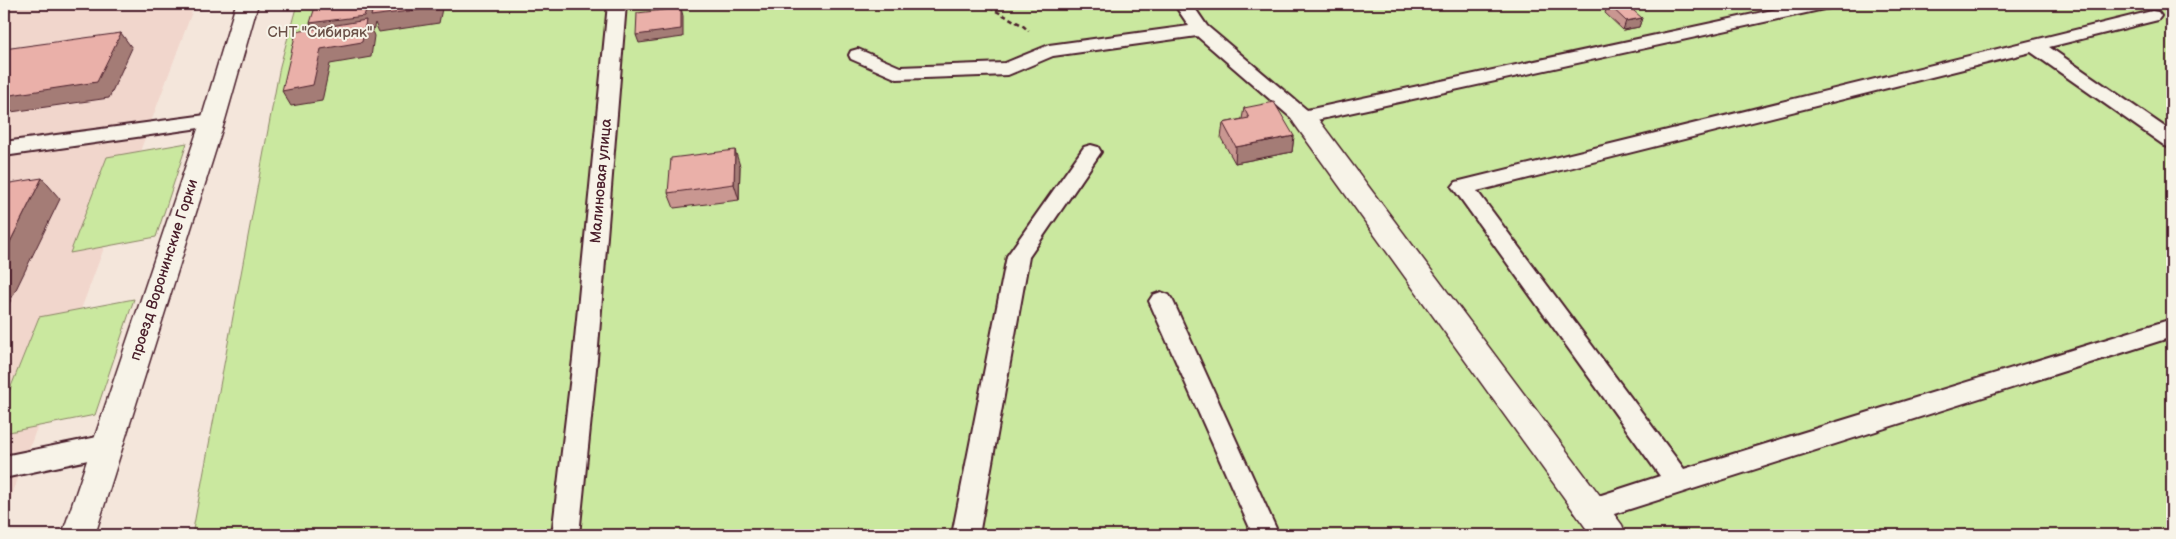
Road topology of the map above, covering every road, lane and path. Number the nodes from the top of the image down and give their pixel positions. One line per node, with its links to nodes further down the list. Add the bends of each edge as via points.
1 (247, 4): 12 (street, проезд Воронинские Горки)
2 (616, 4): 23 (lane, Малиновая улица, via 585,359)
3 (983, 4): 9 (path, via 1022,25)
4 (1183, 4): 7 (lane)
5 (1824, 4): 11 (lane)
6 (2152, 16): 8 (lane)
7 (1201, 30): 9 (lane); 11 (lane)
8 (2034, 45): 13 (lane); 20 (lane, via 1462,187)
9 (1049, 51): 10 (lane, via 1008,69 897,73)
10 (858, 55)
11 (1303, 117): 21 (street)
12 (213, 120): 14 (lane); 18 (street, проезд Воронинские Горки)
13 (2172, 140)
14 (4, 149)
15 (1092, 152): 24 (lane, via 1018,256)
16 (1161, 300): 25 (lane)
17 (2172, 328): 20 (lane)
18 (107, 446): 19 (lane); 22 (street, проезд Воронинские Горки)
19 (4, 467)
20 (1680, 482): 21 (lane)
21 (1592, 509): 26 (street)
22 (78, 535)
23 (565, 535)
24 (965, 535)
25 (1266, 535)
26 (1610, 535)

